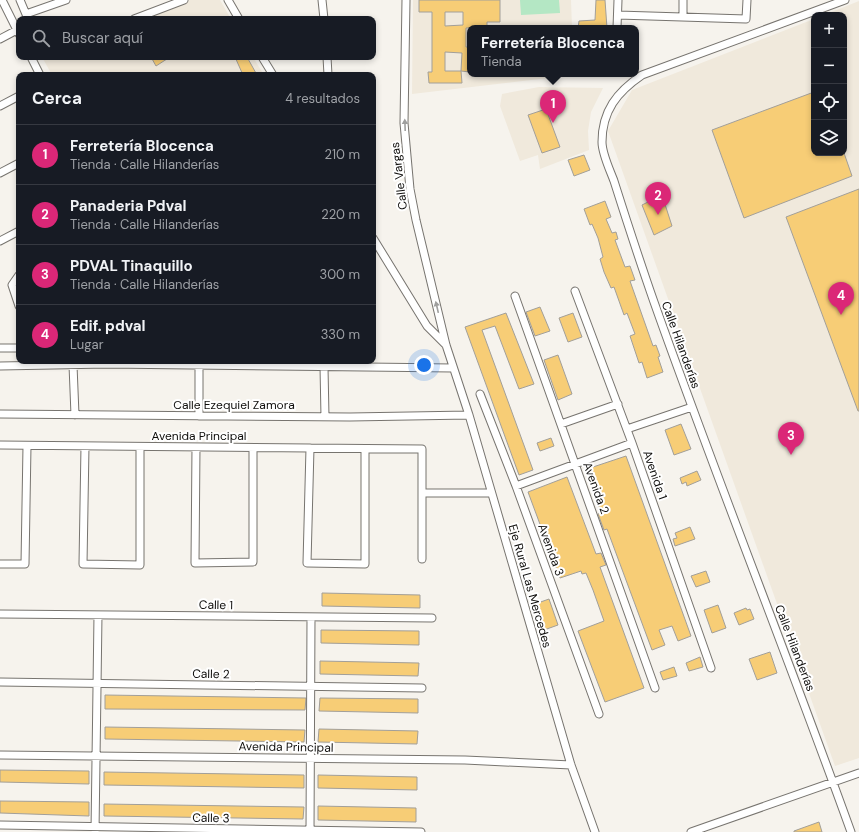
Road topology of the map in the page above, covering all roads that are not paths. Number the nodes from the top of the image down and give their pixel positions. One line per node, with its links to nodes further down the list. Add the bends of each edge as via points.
1 (2, 0): 20 (street)
2 (20, 0): 13 (street)
3 (66, 0): 14 (street)
4 (184, 0): 15 (street)
5 (228, 0): 16 (street)
6 (322, 0): 17 (street)
7 (406, 0): 40 (street, Calle Vargas, one-way to 7, via 410,189 404,123)
8 (618, 0): 12 (street)
9 (684, 0): 18 (street)
10 (746, 0): 18 (street, via 746,19)
11 (845, 0): 50 (street, Calle Hilanderías, via 642,75 615,98 606,117 602,144 640,263)
12 (618, 15): 18 (street); 19 (street)
13 (27, 16)
14 (29, 16)
15 (142, 16)
16 (237, 16)
17 (324, 16)
18 (683, 17)
19 (617, 25)
20 (16, 28)
21 (16, 33): 22 (street)
22 (0, 39)
23 (32, 60): 26 (street)
24 (264, 60): 27 (street)
25 (327, 60): 28 (street)
26 (38, 72)
27 (271, 72)
28 (328, 72)
29 (16, 98): 30 (street)
30 (0, 106)
31 (16, 165): 32 (street)
32 (0, 173)
33 (16, 233): 34 (street)
34 (0, 241)
35 (376, 243): 40 (street, via 427,326)
36 (16, 279): 38 (street, via 12,285)
37 (575, 291): 49 (street, Avenida 1)
38 (16, 296)
39 (515, 296): 56 (street, Avenida 2)
40 (446, 345): 47 (street, Eje Rural Las Mercedes)
41 (0, 348): 42 (street)
42 (16, 348)
43 (73, 365): 44 (street); 45 (street); 52 (street)
44 (199, 365): 46 (street); 54 (street)
45 (0, 366)
46 (324, 367): 47 (street); 55 (street)
47 (453, 368): 53 (street, Eje Rural Las Mercedes)
48 (480, 394): 68 (street, Avenida 3)
49 (618, 404): 56 (street); 57 (street, Avenida 1)
50 (692, 407): 57 (street); 89 (street, Calle Hilanderías)
51 (0, 414): 52 (street, Calle Ezequiel Zamora)
52 (75, 415): 54 (street, Calle Ezequiel Zamora)
53 (469, 415): 55 (street, Calle Ezequiel Zamora); 70 (street, Eje Rural Las Mercedes)
54 (199, 416): 55 (street, Calle Ezequiel Zamora)
55 (325, 417)
56 (561, 424): 67 (street, Avenida 2)
57 (627, 429): 58 (street, Avenida 1)
58 (632, 443): 67 (street); 77 (street, Avenida 1)
59 (0, 445): 60 (street, Avenida Principal)
60 (27, 446): 61 (street, Avenida Principal); 72 (street, via 25,564)
61 (84, 446): 62 (street, Avenida Principal); 62 (street, via 83,564 140,565)
62 (140, 447): 63 (street, Avenida Principal)
63 (196, 447): 64 (street, Avenida Principal); 64 (street, via 195,563 253,562)
64 (253, 448): 65 (street, Avenida Principal)
65 (310, 448): 66 (street, Avenida Principal); 66 (street, via 307,563 365,564)
66 (365, 449): 69 (street, Avenida Principal, via 422,449)
67 (575, 464): 68 (street); 82 (street, Avenida 2)
68 (516, 486): 83 (street, Avenida 3)
69 (422, 493): 70 (street); 71 (street)
70 (491, 493): 87 (street, Eje Rural Las Mercedes)
71 (422, 559)
72 (0, 564)
73 (0, 614): 74 (street, Calle 1)
74 (98, 615): 75 (street, Calle 1); 79 (street)
75 (311, 618): 76 (street, Calle 1); 80 (street)
76 (432, 618)
77 (711, 668)
78 (0, 682): 79 (street, Calle 2)
79 (97, 683): 80 (street, Calle 2); 85 (street)
80 (311, 686): 81 (street, Calle 2); 86 (street)
81 (422, 688)
82 (656, 688)
83 (599, 714)
84 (0, 755): 85 (street, Avenida Principal)
85 (96, 756): 86 (street, Avenida Principal); 91 (street)
86 (310, 758): 87 (street, Avenida Principal, via 465,760); 92 (street)
87 (571, 765): 94 (street, Eje Rural Las Mercedes)
88 (859, 773): 89 (street)
89 (833, 783): 95 (street); 96 (street, Calle Hilanderías)
90 (0, 825): 91 (street, Calle 3)
91 (95, 829): 92 (street, Calle 3)
92 (310, 831): 93 (street, Calle 3)
93 (421, 832)
94 (595, 832)
95 (691, 832)
96 (851, 832)

